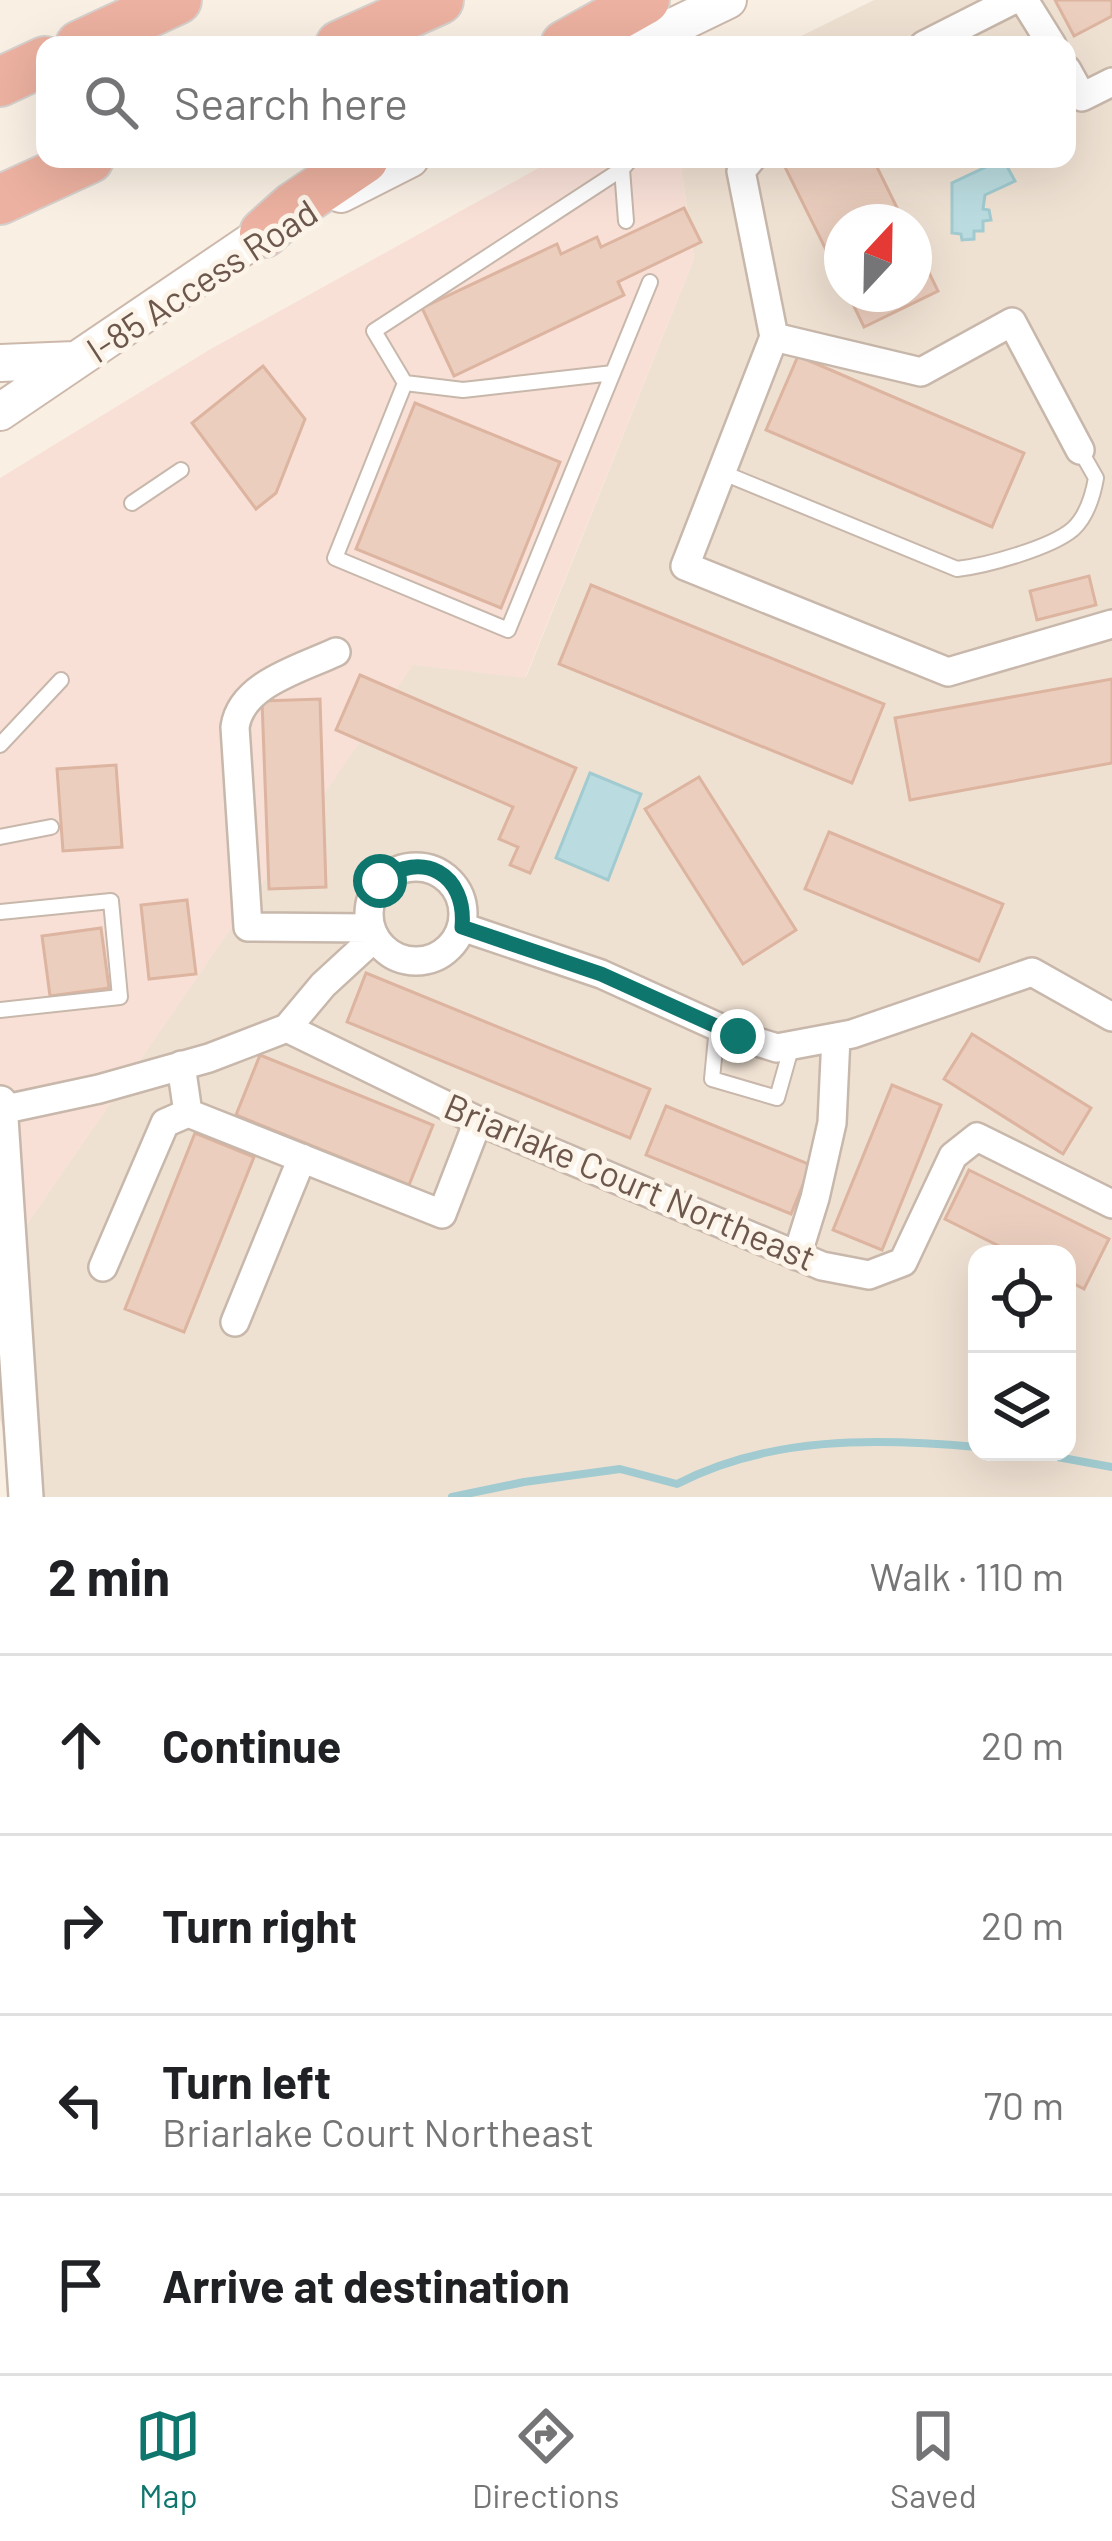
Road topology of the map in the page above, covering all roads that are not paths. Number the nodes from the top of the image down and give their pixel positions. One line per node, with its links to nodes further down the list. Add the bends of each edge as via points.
1 (177, 0): 7 (highway)
2 (440, 0): 8 (highway)
3 (728, 0): 6 (main road)
4 (1013, 0): 10 (street)
5 (1024, 0): 11 (street)
6 (664, 24): 9 (highway)
7 (99, 36)
8 (360, 36)
9 (607, 36)
10 (942, 36)
11 (1046, 36)
12 (36, 65): 13 (highway)
13 (0, 82)
14 (1112, 82): 15 (street, via 1082,97)
15 (1076, 86)
16 (69, 168): 22 (highway)
17 (350, 168): 24 (highway)
18 (392, 168): 24 (main road, I-85 Access Road)
19 (621, 168): 30 (lane, via 374,331)
20 (627, 168): 23 (lane)
21 (744, 168): 26 (street)
22 (0, 200)
23 (626, 221)
24 (264, 233): 27 (main road, I-85 Access Road)
25 (650, 282): 29 (lane)
26 (774, 337): 32 (street, via 921,372 1012,322); 34 (street)
27 (79, 360): 28 (main road); 31 (main road, I-85 Access Road)
28 (0, 363)
29 (613, 373): 30 (lane, via 463,390); 30 (lane, via 508,630 334,558)
30 (405, 382)
31 (0, 412)
32 (1080, 450): 34 (lane, via 1096,478 1074,528 957,569)
33 (182, 470): 35 (lane)
34 (722, 472): 36 (street, via 685,566 948,673)
35 (132, 503)
36 (1112, 624)
37 (336, 652): 44 (street, via 251,694 238,709 248,927)
38 (61, 680): 39 (lane)
39 (0, 746)
40 (51, 827): 41 (lane)
41 (0, 838)
42 (0, 912): 45 (lane, via 111,901 121,997)
43 (462, 927): 44 (street, via 429,960 398,958); 44 (street, via 451,881 407,867 372,894); 47 (street, via 601,974)
44 (372, 933): 48 (street)
45 (0, 1010)
46 (1112, 1017): 49 (street, via 1032,972)
47 (717, 1027): 50 (street); 50 (lane, via 712,1079 777,1098)
48 (287, 1028): 51 (street); 54 (street, Briarlake Court Northeast)
49 (836, 1037): 50 (street); 57 (street, via 832,1124)
50 (792, 1046)
51 (181, 1065): 52 (street); 53 (street)
52 (0, 1107): 60 (street)
53 (188, 1113): 55 (street); 58 (street, via 165,1124)
54 (478, 1121): 55 (street, via 442,1214); 57 (street, Briarlake Court Northeast)
55 (302, 1158): 59 (street)
56 (1112, 1204): 57 (street, Briarlake Court Northeast, via 977,1137 953,1156 904,1262 868,1275)
57 (797, 1256)
58 (103, 1267)
59 (235, 1322)
60 (6, 1326): 61 (street)
61 (26, 1497)

